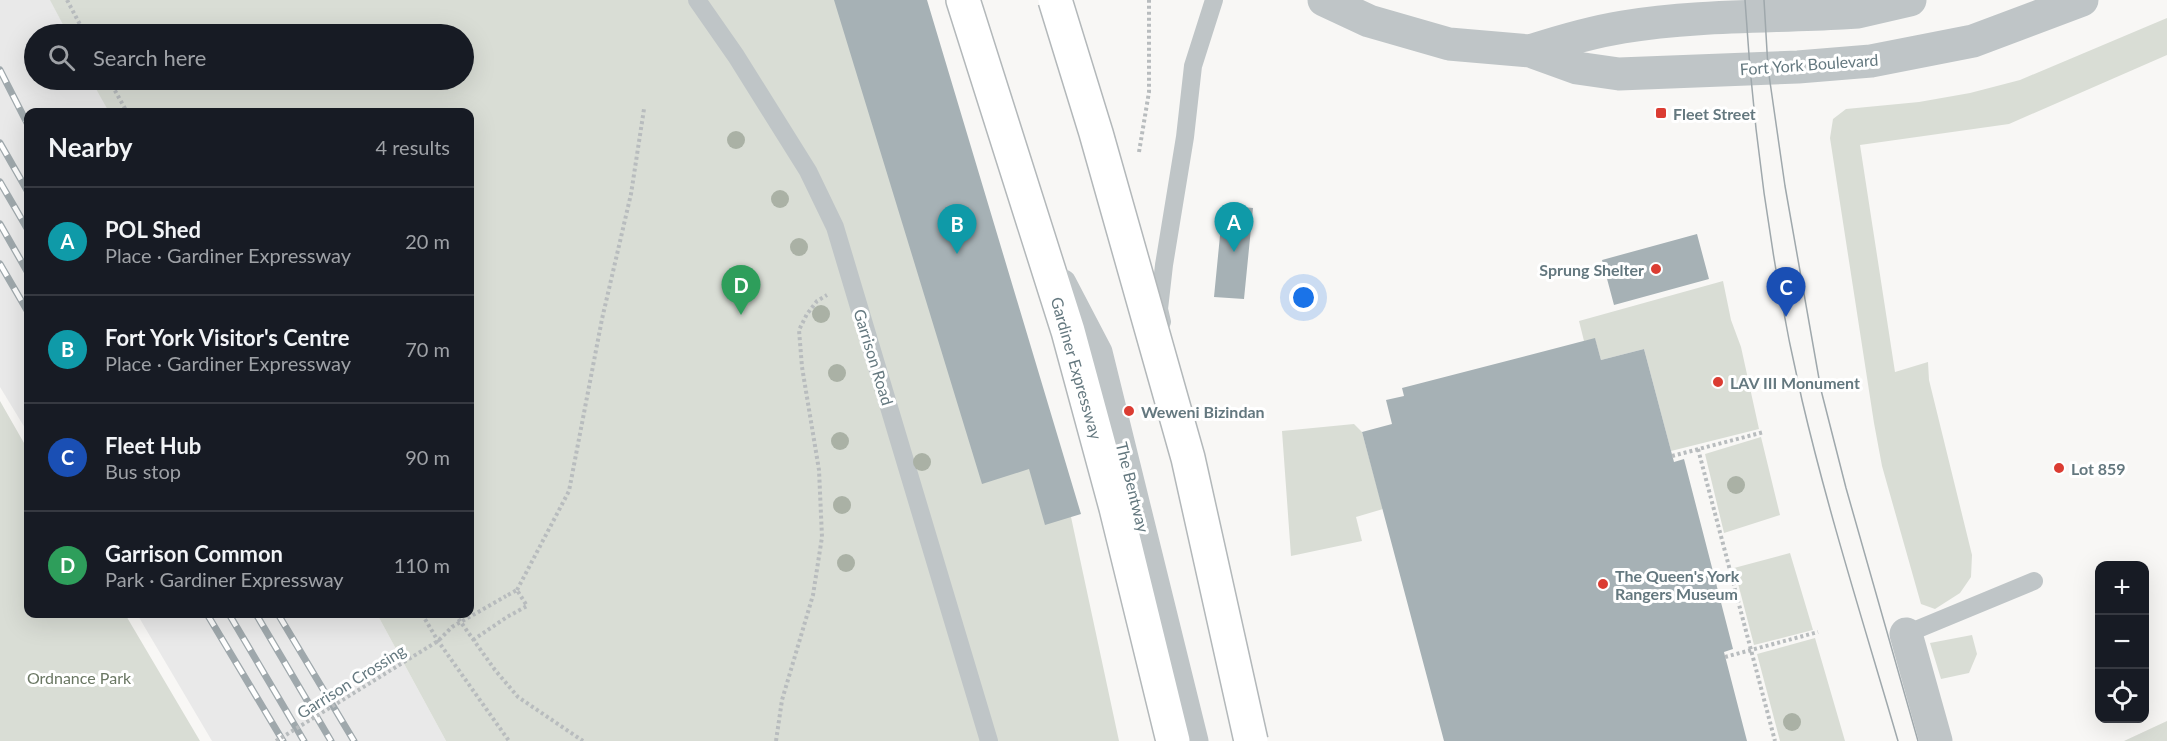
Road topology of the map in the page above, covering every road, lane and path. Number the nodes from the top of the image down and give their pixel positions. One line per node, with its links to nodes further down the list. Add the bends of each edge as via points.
1 (67, 0): 11 (path)
2 (698, 0): 17 (lane, Garrison Road, via 808,171 835,228)
3 (963, 0): 38 (highway, Gardiner Expressway, via 1068,331)
4 (974, 0): 39 (street, The Bentway, via 1059,274 1100,352)
5 (1055, 0): 40 (highway, bridge, via 1188,458)
6 (1214, 0): 41 (lane, via 1193,66 1160,309)
7 (1323, 0): 12 (street, Fort York Boulevard, via 1369,21 1449,44)
8 (1910, 0): 10 (street, Fort York Boulevard, via 1858,12)
9 (2082, 0): 13 (street, Fort York Boulevard, via 1961,44 1848,63)
10 (1716, 9): 12 (street, Fort York Boulevard, via 1569,39); 13 (street)
11 (80, 24)
12 (1530, 51): 13 (street, Fort York Boulevard, via 1577,68 1619,74)
13 (1718, 70)
14 (115, 90): 15 (path)
15 (125, 108)
16 (644, 109): 22 (path, via 631,194 569,491)
17 (851, 282): 36 (path, via 817,301 799,330 819,470 822,537 813,595 782,700); 37 (lane, Garrison Road)
18 (1764, 432): 19 (path)
19 (1698, 449): 20 (path); 31 (path)
20 (1672, 456)
21 (2034, 581): 28 (lane)
22 (517, 590): 23 (path, Garrison Crossing, bridge); 29 (path, via 527,606)
23 (474, 614)
24 (424, 618): 30 (path)
25 (458, 618): 29 (path)
26 (468, 618): 30 (path, Garrison Crossing, bridge)
27 (1818, 632): 31 (path)
28 (1906, 634): 43 (street)
29 (473, 640): 35 (path, via 519,697)
30 (438, 641): 33 (path, Garrison Crossing, bridge); 34 (path)
31 (1751, 650): 32 (path); 42 (path)
32 (1725, 657)
33 (276, 741)
34 (509, 741)
35 (583, 741)
36 (776, 741)
37 (989, 741)
38 (1173, 741)
39 (1195, 741)
40 (1251, 741)
41 (1263, 741)
42 (1775, 741)
43 (1936, 741)

